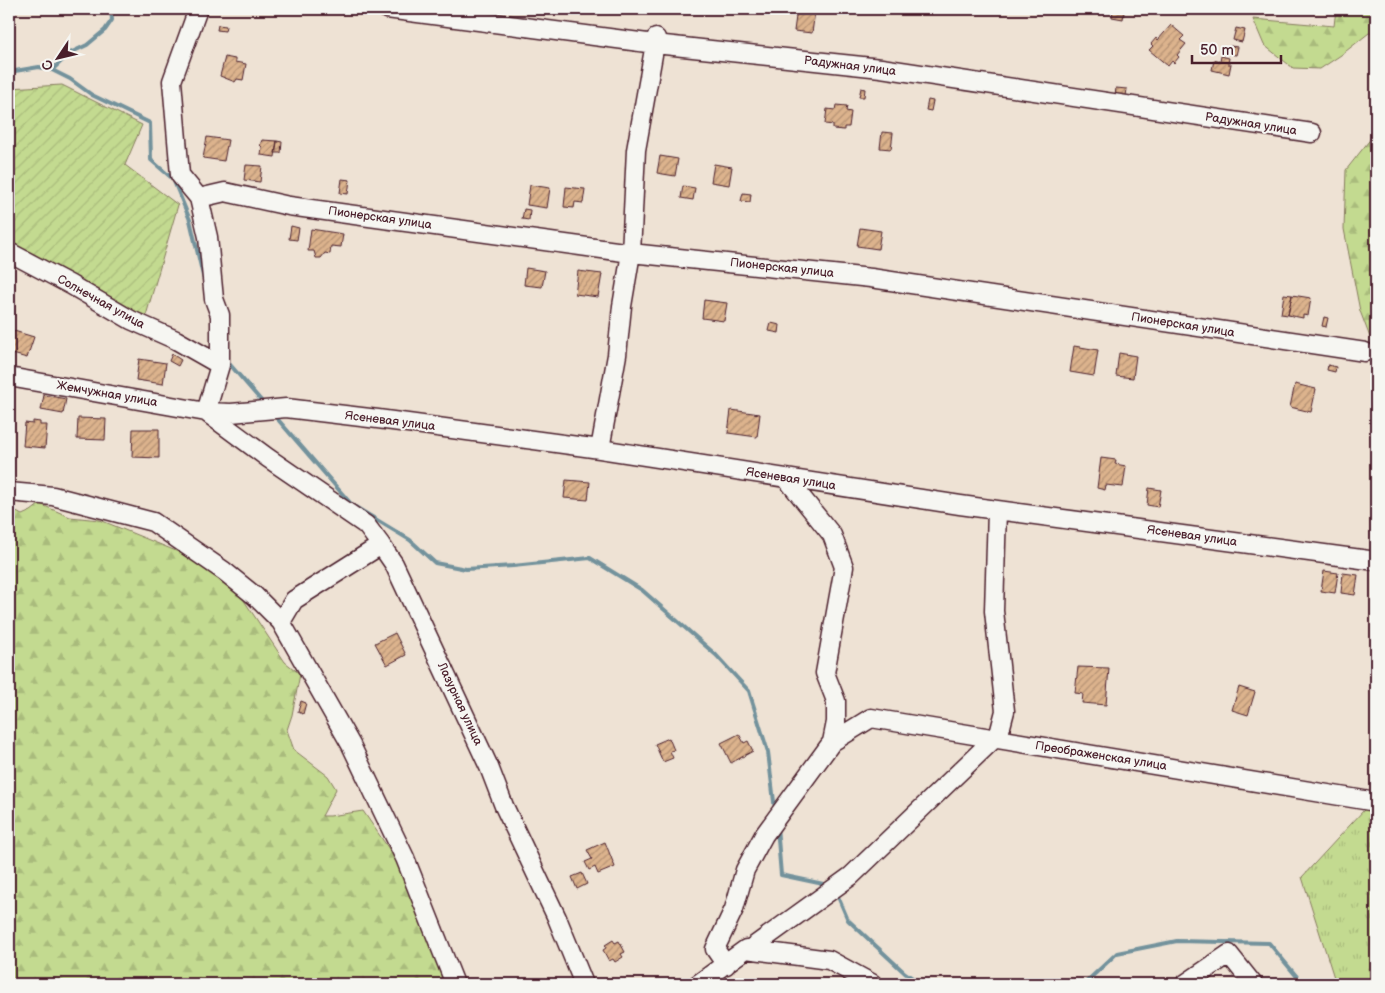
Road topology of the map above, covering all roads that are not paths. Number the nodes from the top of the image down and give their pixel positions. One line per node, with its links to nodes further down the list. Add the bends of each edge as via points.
1 (198, 9): 5 (street, via 172,81 180,175)
2 (387, 9): 3 (street, Радужная улица)
3 (656, 41): 4 (street, Радужная улица, via 881,68); 7 (street, via 636,150)
4 (1312, 133)
5 (199, 198): 7 (street, Пионерская улица, via 225,192 289,206); 9 (street, via 208,237 214,299 220,315)
6 (9, 252): 9 (street, Солнечная улица)
7 (631, 253): 8 (street, Пионерская улица, via 871,278); 12 (street)
8 (1365, 352)
9 (220, 365): 11 (street)
10 (9, 377): 11 (street, Жемчужная улица)
11 (206, 412): 12 (street, Ясеневая улица, via 286,408); 16 (street, Лазурная улица, via 366,525)
12 (600, 449): 13 (street, Ясеневая улица)
13 (786, 478): 15 (street, Ясеневая улица); 20 (street, via 832,535 844,568 825,673 836,701)
14 (9, 492): 18 (street, via 53,496 153,522 255,596)
15 (997, 510): 17 (street, Ясеневая улица); 19 (street, via 994,611 1005,710 999,734)
16 (380, 545): 18 (street, via 294,600); 25 (street, Лазурная улица, via 394,564 489,767)
17 (1376, 561)
18 (281, 622): 24 (street, via 351,745 405,858)
19 (994, 738): 20 (street, Преображенская улица, via 872,718); 21 (street, Преображенская улица); 22 (street, via 851,876)
20 (832, 742): 23 (street, via 764,835 745,870 734,909 715,949)
21 (1376, 802)
22 (750, 949): 23 (street); 27 (street, via 829,960)
23 (726, 965): 26 (street)
24 (455, 984)
25 (584, 984)
26 (698, 984)
27 (873, 984)
28 (1185, 984): 29 (street, via 1229,954)
29 (1254, 984)

